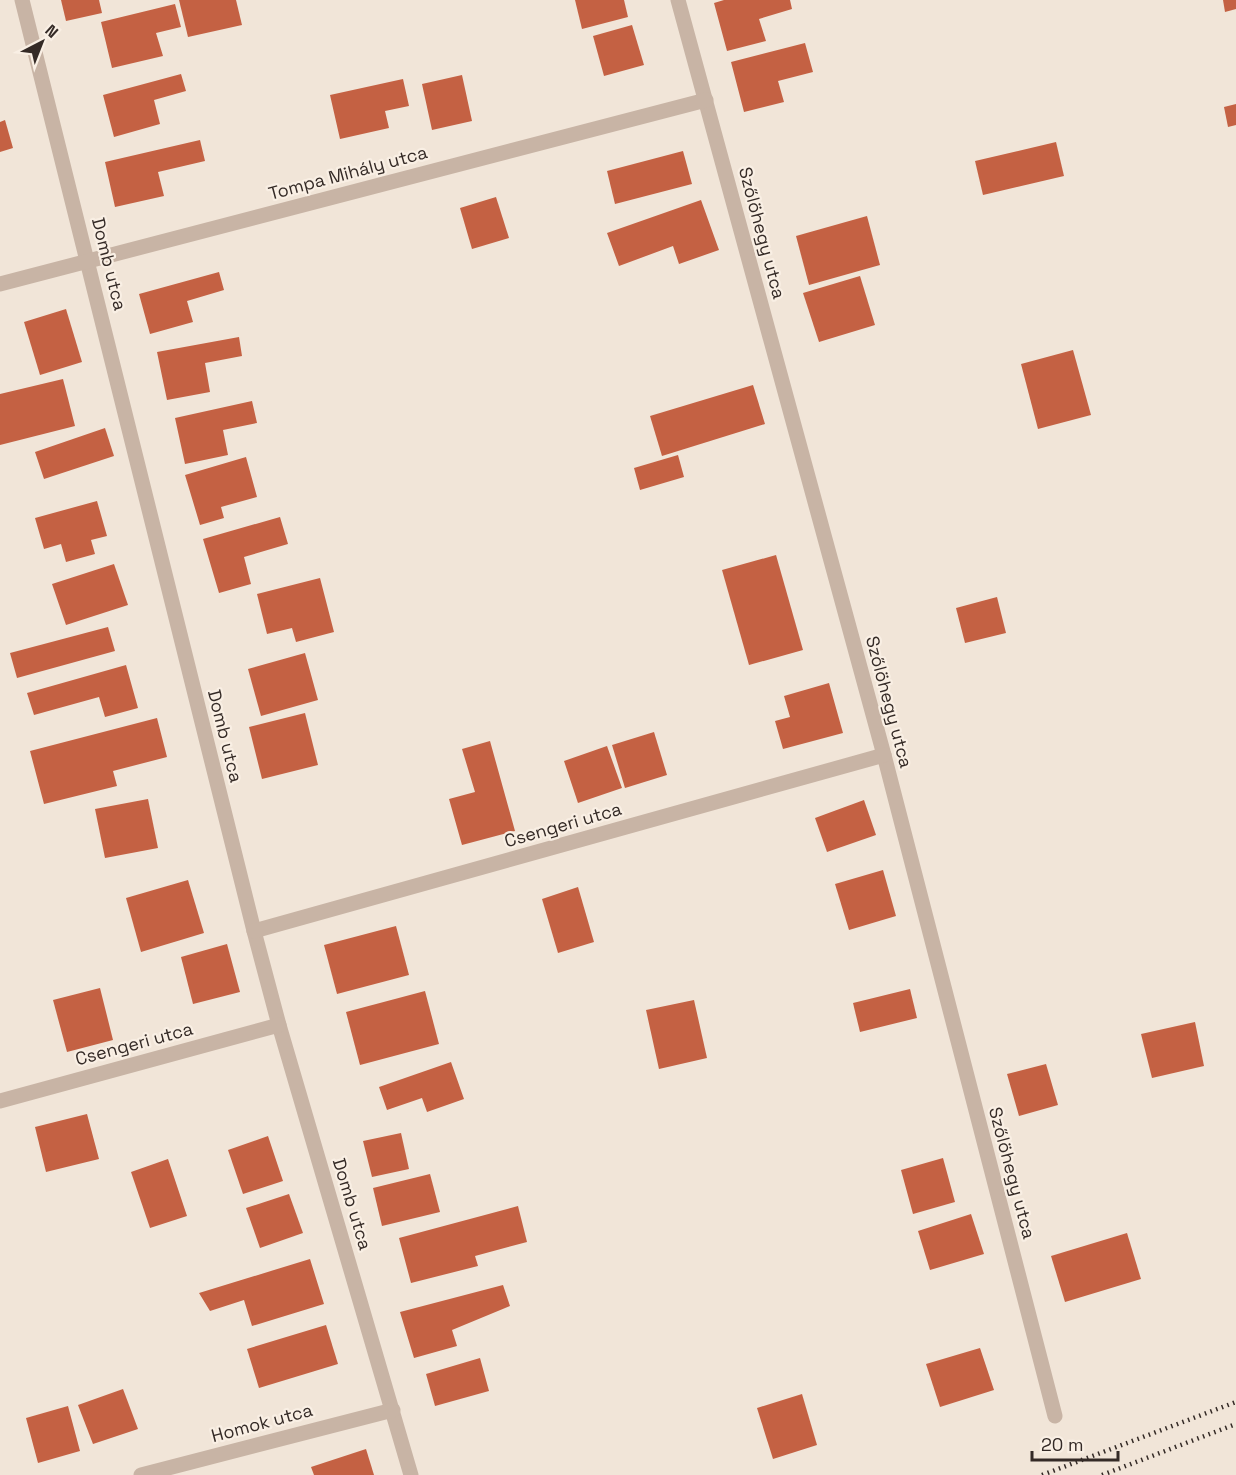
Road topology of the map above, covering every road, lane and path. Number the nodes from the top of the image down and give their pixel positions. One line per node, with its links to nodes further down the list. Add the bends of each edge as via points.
1 (22, 0): 4 (street, Domb utca)
2 (678, 0): 3 (street, Szőlöhegy utca)
3 (706, 100): 4 (street, Tompa Mihály utca); 6 (street, Szőlöhegy utca)
4 (88, 260): 5 (street, Tompa Mihály utca); 7 (street, Domb utca)
5 (0, 284)
6 (884, 755): 7 (street, Csengeri utca); 11 (street, Szőlöhegy utca)
7 (254, 931): 8 (street, Domb utca)
8 (279, 1025): 9 (street, Csengeri utca); 10 (street, Domb utca)
9 (0, 1101)
10 (393, 1410): 12 (street, Homok utca); 13 (street, Domb utca)
11 (1055, 1416)
12 (141, 1475)
13 (411, 1475)

